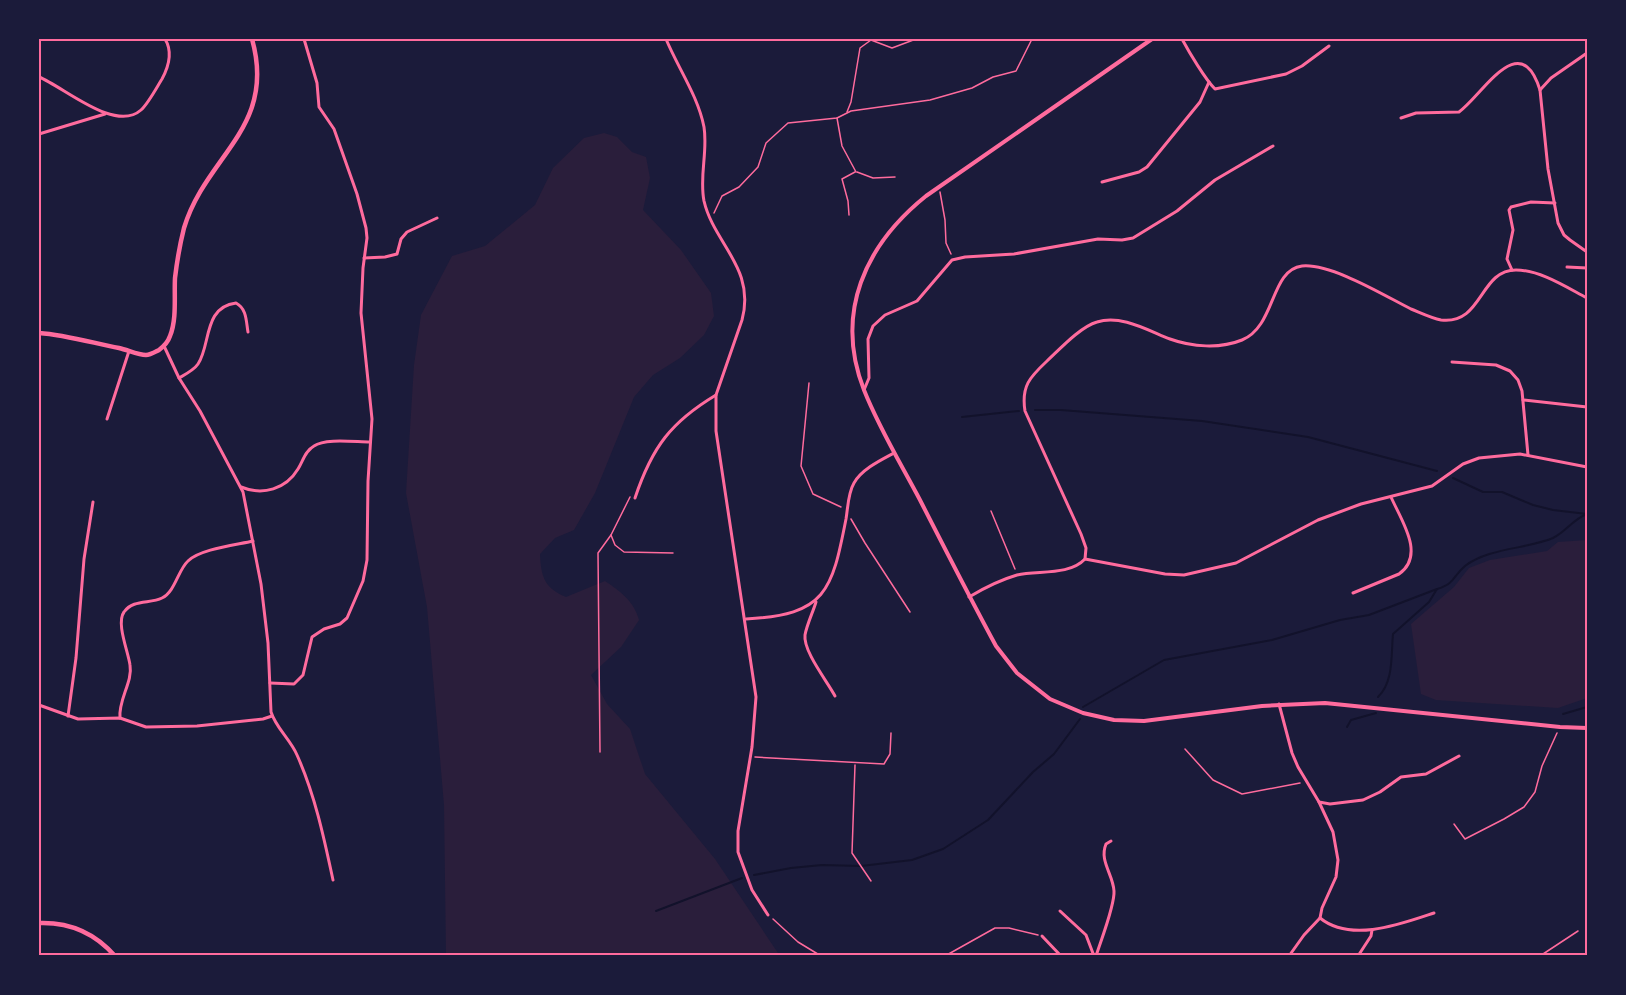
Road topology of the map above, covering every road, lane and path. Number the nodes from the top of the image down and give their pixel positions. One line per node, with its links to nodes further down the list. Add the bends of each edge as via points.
1 (165, 39): 15 (street, via 170,53 166,70 140,111 128,116)
2 (252, 39): 37 (main road, via 258,63 254,104 202,190 185,227 175,276 173,326)
3 (303, 39): 29 (street, via 317,83 319,107 334,129 362,213 367,238)
4 (666, 39): 27 (street, via 701,116 705,142 703,193)
5 (916, 39): 14 (path, via 892,48 870,40 860,48)
6 (1032, 39): 14 (path, via 1016,71 1010,74 930,100)
7 (1152, 39): 23 (street)
8 (1182, 39): 12 (street)
9 (1329, 46): 12 (street, via 1286,74 1215,88)
10 (1587, 53): 13 (street)
11 (39, 77): 15 (street)
12 (1209, 82): 22 (street, via 1200,102 1147,167)
13 (1540, 90): 17 (street, via 1532,70 1513,65 1496,73 1459,111 1416,113); 24 (street)
14 (847, 113): 16 (path)
15 (105, 114): 18 (street)
16 (837, 117): 20 (path, via 842,146); 27 (path, via 788,123 766,143 758,167 739,187 723,196)
17 (1401, 118)
18 (39, 134)
19 (1273, 146): 30 (street, via 1215,180 1178,211 1132,238)
20 (856, 171): 21 (path, via 873,178); 25 (path, via 842,178)
21 (895, 177)
22 (1102, 182)
23 (939, 189): 30 (path, via 946,243); 42 (street, via 891,228 865,269 854,321 856,360)
24 (1555, 202): 28 (street, via 1564,235); 33 (street, via 1511,207 1513,230 1507,259)
25 (849, 215)
26 (438, 218): 29 (street, via 407,232 397,254)
27 (712, 219): 43 (street, via 736,262 746,307)
28 (1587, 252)
29 (364, 258): 47 (street, via 361,313 372,419)
30 (956, 258): 42 (street, via 917,301 885,315 873,326 868,339 869,378)
31 (1567, 267): 32 (street)
32 (1587, 268)
33 (1512, 270): 34 (street, via 1544,277); 61 (street, via 1493,280 1471,310 1454,319 1435,319 1332,272 1304,266 1289,272 1263,322 1239,341 1205,346 1115,321 1088,326 1028,381 1023,396 1025,411 1081,534)
34 (1587, 298)
35 (248, 332): 40 (street, via 241,306 226,306 210,326 198,364)
36 (39, 333): 38 (main road)
37 (164, 346): 38 (main road, via 145,355); 40 (street)
38 (129, 351): 46 (street)
39 (1452, 362): 44 (street, via 1504,367 1518,380)
40 (179, 378): 51 (street)
41 (809, 382): 56 (path, via 801,466 813,494)
42 (864, 390): 48 (street)
43 (716, 395): 52 (street, via 666,434); 67 (street, via 718,454)
44 (1523, 400): 45 (street); 49 (street)
45 (1587, 407)
46 (107, 418)
47 (369, 442): 51 (street, via 315,444 289,481 278,488 256,492); 68 (street, via 367,560 363,581 347,618 312,637 300,680 294,684)
48 (894, 453): 56 (street, via 855,480); 64 (street)
49 (1528, 454): 50 (street); 53 (street, via 1470,461 1432,486)
50 (1587, 467)
51 (241, 487): 59 (street)
52 (638, 488): 54 (street); 58 (path)
53 (1391, 497): 61 (street, via 1318,520 1236,563 1188,574 1165,574); 63 (street, via 1408,536 1411,561 1399,574)
54 (635, 498)
55 (93, 502): 72 (street)
56 (847, 511): 65 (street, via 832,577); 66 (path)
57 (991, 511): 62 (path)
58 (611, 535): 60 (path, via 624,552); 79 (path, via 598,553)
59 (253, 541): 68 (street); 74 (street, via 197,555 183,566 168,594 130,606 123,613 121,621 130,666)
60 (673, 553)
61 (1085, 559): 62 (street, via 1068,569)
62 (1017, 575): 64 (street)
63 (1353, 592)
64 (969, 597): 70 (street, via 1012,668 1050,699 1083,713 1144,721)
65 (817, 600): 67 (street, via 784,616); 69 (street, via 806,642)
66 (910, 612)
67 (746, 619): 80 (street, via 756,697)
68 (270, 683): 73 (street)
69 (835, 696)
70 (1279, 704): 75 (street, via 1345,703); 83 (street, via 1292,753)
71 (39, 705): 72 (street)
72 (68, 716): 74 (street)
73 (272, 716): 74 (street, via 167,728 146,727); 87 (street, via 292,743 305,776)
74 (120, 718)
75 (1560, 727): 76 (street); 85 (path, via 1535,792 1524,807 1465,839)
76 (1587, 728)
77 (891, 733): 82 (path, via 890,754 884,764)
78 (1185, 749): 83 (path, via 1213,780 1242,794)
79 (600, 752)
80 (751, 756): 82 (path); 91 (street, via 738,852 752,890)
81 (1459, 756): 84 (street, via 1426,774 1401,777 1363,800)
82 (855, 764): 88 (path, via 852,853)
83 (1307, 782): 84 (street)
84 (1319, 802): 92 (street, via 1333,832 1338,860 1336,877)
85 (1454, 824)
86 (1112, 841): 101 (street, via 1106,844 1103,857 1114,892)
87 (333, 880)
88 (871, 881)
89 (1060, 911): 101 (street, via 1086,935)
90 (1434, 913): 94 (street)
91 (768, 915): 98 (path)
92 (1320, 918): 94 (street, via 1349,930); 102 (street)
93 (39, 923): 97 (main road, via 85,931)
94 (1374, 928): 103 (street)
95 (1578, 931): 104 (path)
96 (1042, 936): 99 (path, via 995,928); 100 (street)
97 (115, 956)
98 (820, 956)
99 (945, 956)
100 (1060, 956)
101 (1095, 956)
102 (1289, 956)
103 (1358, 956)
104 (1540, 956)

